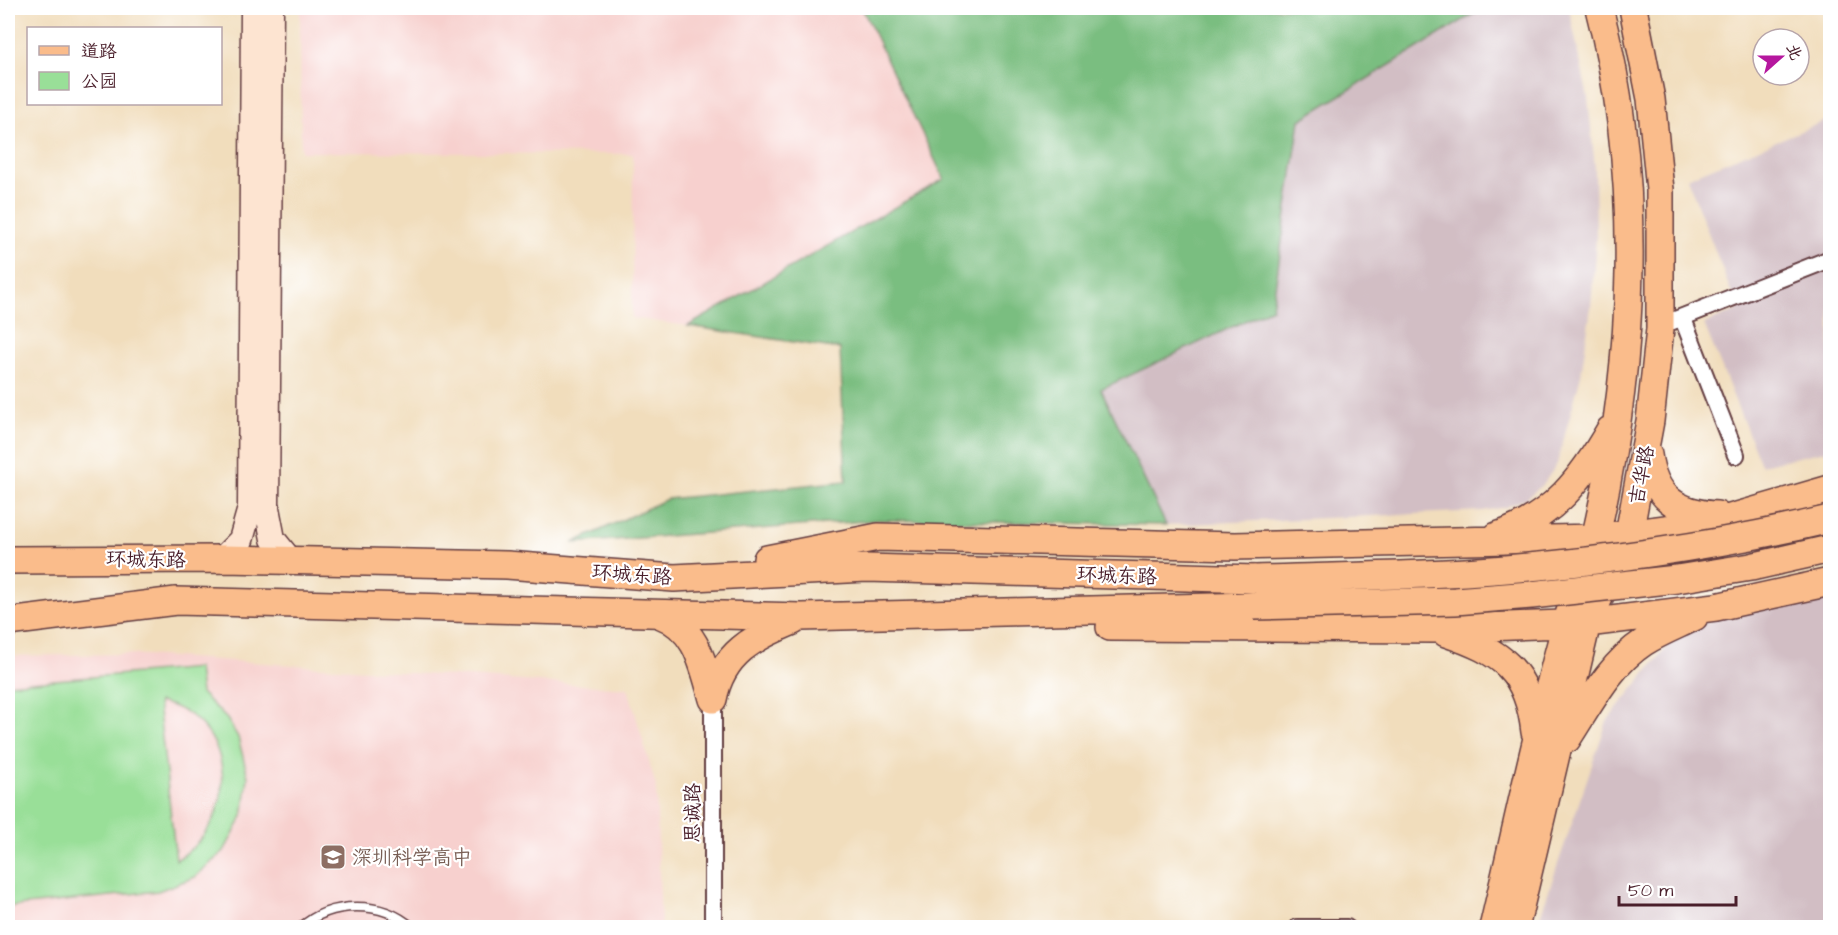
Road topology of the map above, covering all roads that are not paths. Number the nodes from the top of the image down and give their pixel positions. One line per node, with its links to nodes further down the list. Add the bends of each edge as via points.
1 (253, 8): 17 (street, via 250,508 241,540)
2 (271, 8): 19 (street, via 267,508 273,538)
3 (1599, 8): 7 (main road, 吉华路, via 1618,104 1628,192 1629,293)
4 (1633, 8): 6 (main road, 吉华路, via 1651,99)
5 (1830, 259): 6 (street)
6 (1671, 322): 8 (main road, 吉华路); 9 (street)
7 (1618, 416): 14 (main road, 吉华路); 15 (main road, via 1586,470 1561,500 1511,531)
8 (1647, 444): 11 (main road, via 1654,483 1675,505 1693,513); 13 (main road, 吉华路)
9 (1736, 455)
10 (1830, 489): 11 (main road)
11 (1739, 516): 13 (main road)
12 (1830, 519): 22 (main road, bridge, via 1750,537 1621,557)
13 (1629, 534): 14 (main road); 27 (main road, 吉华路)
14 (1595, 538): 15 (main road); 27 (main road, 吉华路)
15 (1473, 542): 20 (main road, via 1234,546 878,537)
16 (1830, 549): 22 (main road, bridge, via 1677,579 1455,601)
17 (222, 559): 18 (main road, 环城东路); 19 (main road, 环城东路)
18 (8, 560)
19 (290, 560): 20 (main road, 环城东路, via 507,565)
20 (674, 578): 22 (main road, 环城东路, via 867,568)
21 (1830, 582): 23 (main road)
22 (1255, 592): 25 (main road, 环城东路)
23 (1716, 607): 27 (main road); 30 (main road, via 1646,641 1622,659)
24 (658, 614): 25 (main road, 环城东路); 26 (main road, 环城东路, via 176,602); 29 (main road, via 677,623 692,638)
25 (801, 617): 28 (main road, via 864,623); 29 (main road, via 738,649 724,667)
26 (8, 622)
27 (1576, 623): 28 (main road); 30 (main road, 吉华路)
28 (1434, 629): 30 (main road, via 1498,654 1515,671 1527,692)
29 (713, 699): 33 (street, 思诚路)
30 (1546, 752): 36 (main road, 吉华路); 37 (main road, 吉华路)
31 (300, 927): 32 (lane, via 327,911 349,906 371,907)
32 (413, 927)
33 (713, 927)
34 (1297, 927): 35 (street)
35 (1347, 927)
36 (1493, 927)
37 (1515, 927)

